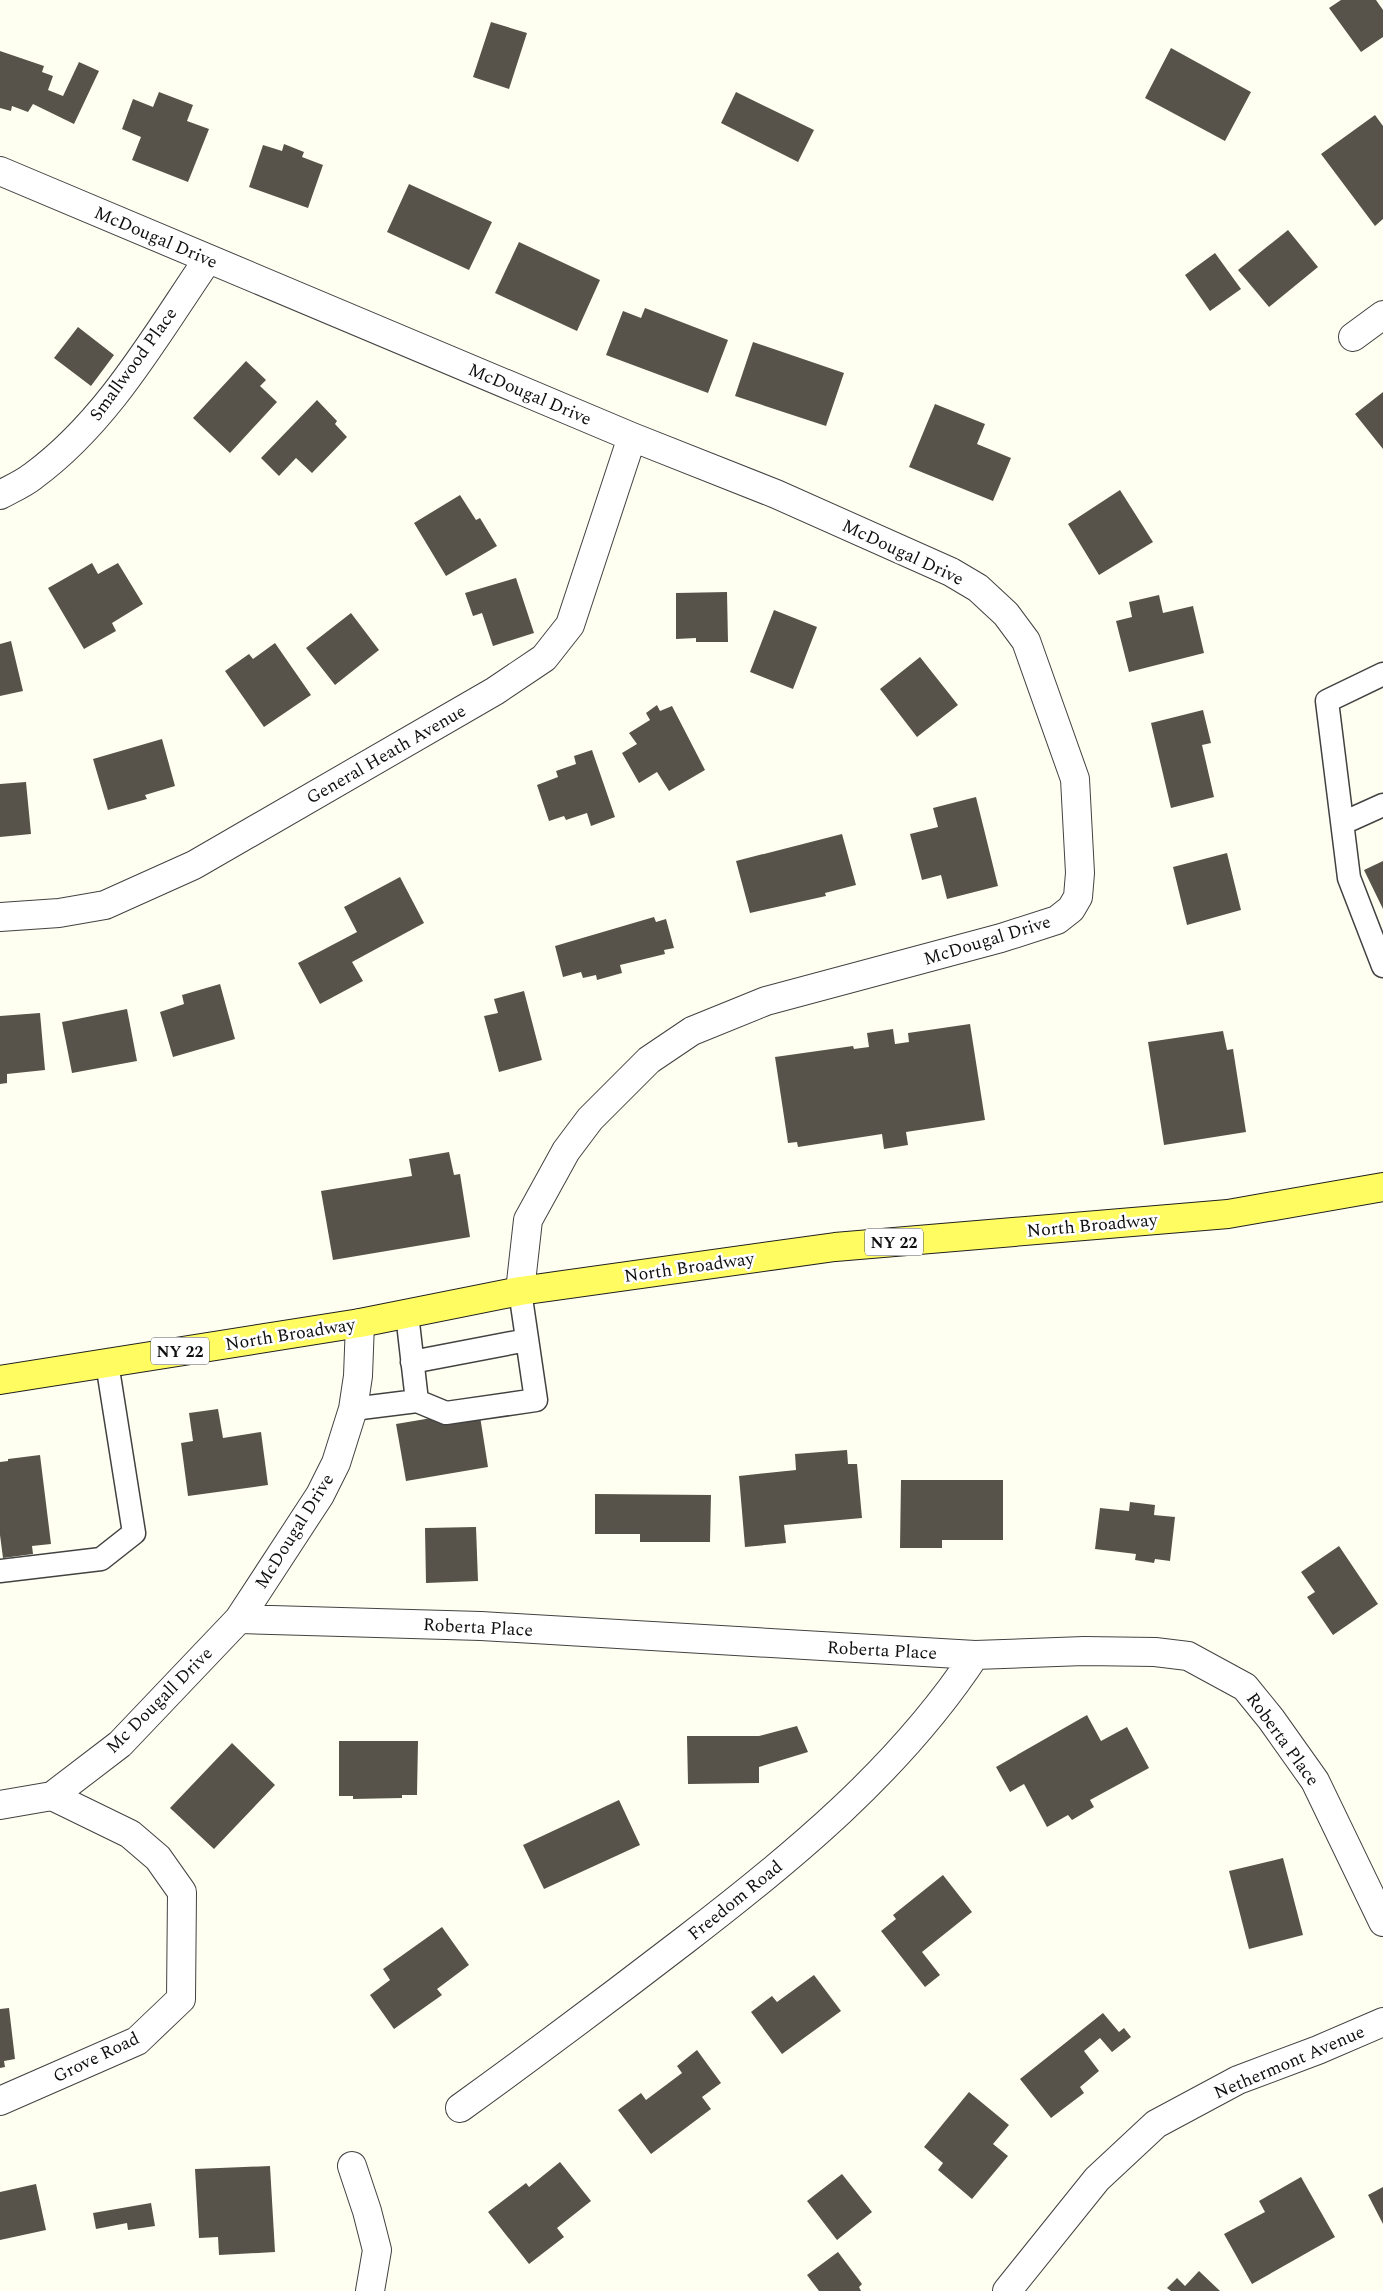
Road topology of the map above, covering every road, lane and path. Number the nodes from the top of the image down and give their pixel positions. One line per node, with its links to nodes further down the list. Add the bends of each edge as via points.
1 (0, 171): 2 (street, McDougal Drive)
2 (208, 260): 5 (street, McDougal Drive); 6 (street, Smallwood Place, via 108,404 65,450 32,477)
3 (1383, 315): 4 (street)
4 (1353, 337)
5 (632, 437): 10 (street, General Heath Avenue, via 570,625 544,658 495,691 194,866 105,904 59,913); 13 (street, McDougal Drive, via 776,494 952,572 978,588 1006,614 1026,641 1075,779 1080,873 1078,897 1071,909 1057,920 766,1001 692,1031 649,1060 590,1119 566,1151 528,1220)
6 (0, 495)
7 (1383, 674): 9 (lane, via 1327,701)
8 (1383, 805): 9 (lane)
9 (1343, 824): 11 (lane, via 1349,878)
10 (0, 917)
11 (1383, 966)
12 (1383, 1187): 13 (main road, North Broadway / NY 22, via 1228,1214 835,1247)
13 (520, 1291): 14 (main road, North Broadway / NY 22); 16 (lane)
14 (407, 1314): 15 (main road, North Broadway / NY 22); 17 (lane)
15 (360, 1323): 18 (main road, North Broadway / NY 22); 21 (street, McDougal Drive)
16 (527, 1340): 17 (lane); 20 (lane, via 536,1400 446,1413)
17 (412, 1362): 20 (lane)
18 (107, 1363): 19 (main road, North Broadway / NY 22); 22 (lane, via 134,1534 101,1559)
19 (0, 1380)
20 (417, 1401): 21 (lane)
21 (353, 1409): 23 (street, McDougal Drive, via 336,1463 320,1495)
22 (0, 1571)
23 (238, 1619): 24 (street, Roberta Place, via 481,1626); 25 (street, Mc Dougall Drive, via 120,1744)
24 (975, 1655): 27 (street, Roberta Place, via 1155,1652 1188,1656 1245,1686 1315,1781); 30 (street, Freedom Road, via 949,1693 862,1791 755,1886)
25 (52, 1796): 26 (street); 29 (street, Grove Road, via 130,1834 158,1858 182,1892 181,1999 137,2041)
26 (0, 1805)
27 (1383, 1922)
28 (1383, 2022): 33 (street, Nethermont Avenue, via 1238,2080 1156,2124 1097,2179)
29 (0, 2101)
30 (460, 2108)
31 (352, 2166): 32 (street, via 377,2250)
32 (370, 2291)
33 (1007, 2291)

